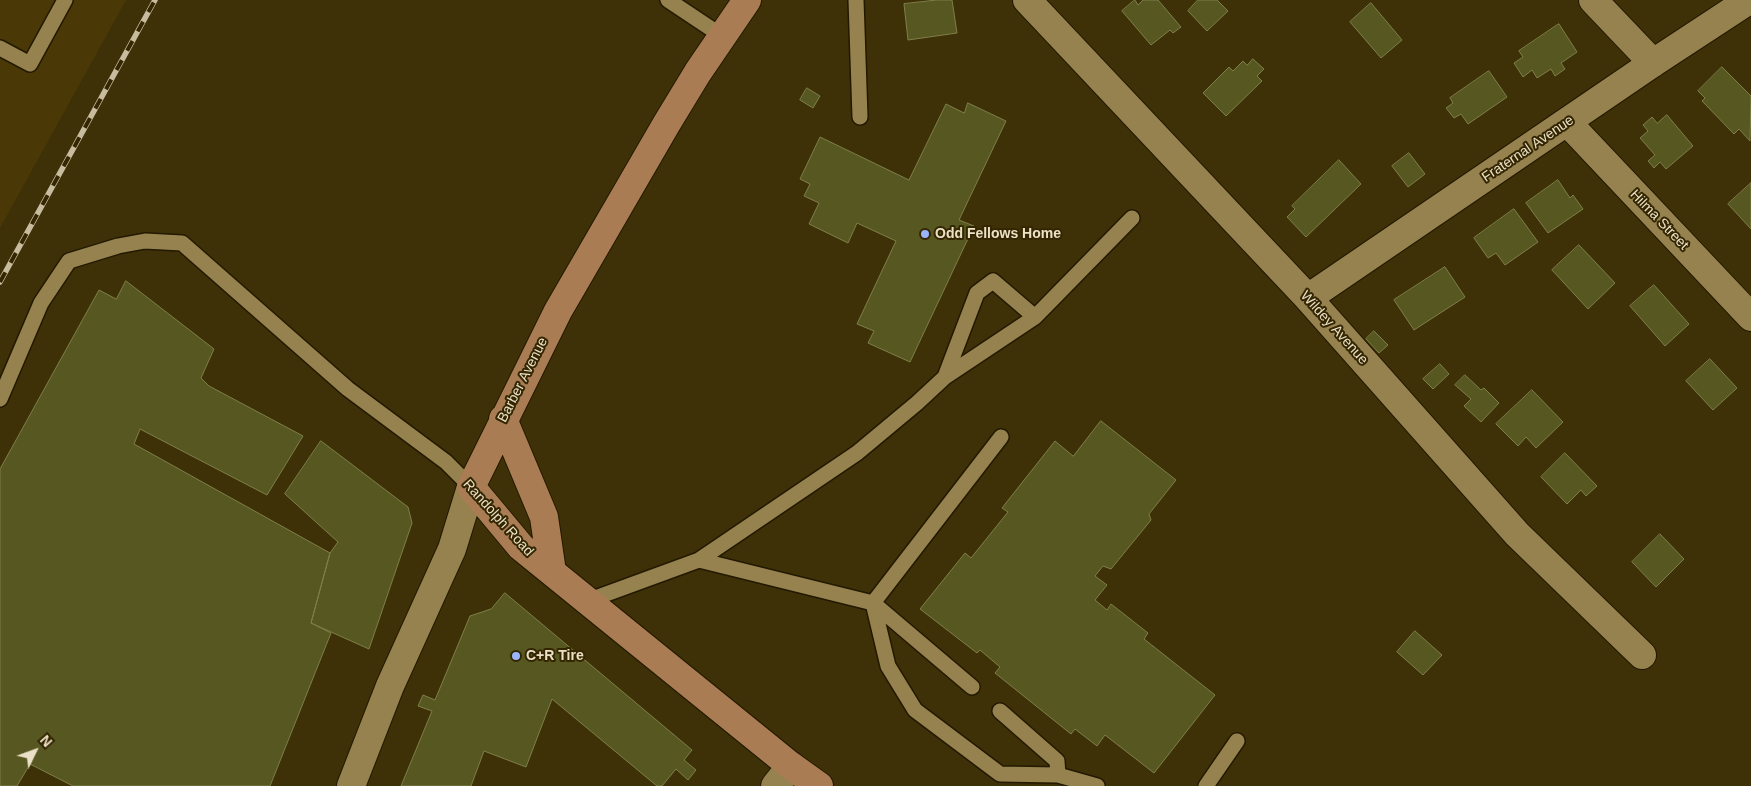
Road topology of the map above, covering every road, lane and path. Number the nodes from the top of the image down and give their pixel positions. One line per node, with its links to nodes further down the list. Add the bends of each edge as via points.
1 (65, 0): 9 (lane, via 30,64)
2 (668, 0): 8 (lane)
3 (747, 0): 8 (street, Barber Avenue)
4 (856, 0): 11 (lane)
5 (1027, 0): 14 (street, Wildey Avenue)
6 (1593, 0): 10 (street)
7 (1749, 0): 10 (street, Fraternal Avenue)
8 (722, 36): 19 (street, Barber Avenue, via 667,123 558,311)
9 (0, 48)
10 (1653, 63): 12 (street, Fraternal Avenue)
11 (860, 117)
12 (1567, 122): 14 (street, Fraternal Avenue); 16 (street, Hilma Street)
13 (1132, 218): 15 (lane)
14 (1308, 298): 26 (street, Wildey Avenue, via 1517,534)
15 (1035, 317): 17 (lane); 17 (lane, via 993,281 977,293)
16 (1751, 317)
17 (945, 377): 22 (lane, via 857,453)
18 (0, 399): 21 (lane, Randolph Road, via 41,303 69,261 145,241 182,243 348,389 446,462)
19 (503, 419): 21 (street, Barber Avenue); 23 (street, via 544,517)
20 (1001, 437): 25 (lane)
21 (471, 487): 23 (street, Randolph Road, via 521,547); 32 (street, Barber Avenue, via 452,549 390,686)
22 (699, 560): 24 (lane); 25 (lane)
23 (552, 572): 24 (street, Randolph Road)
24 (587, 601): 31 (street, Randolph Road)
25 (873, 603): 27 (lane); 30 (lane, via 888,666 915,710 1000,774)
26 (1642, 655)
27 (972, 687)
28 (1000, 711): 30 (lane, via 1057,761)
29 (1237, 742): 35 (lane)
30 (1058, 775): 34 (lane)
31 (783, 776): 33 (street, Randolph Road)
32 (351, 786)
33 (818, 786)
34 (1097, 786)
35 (1206, 786)

